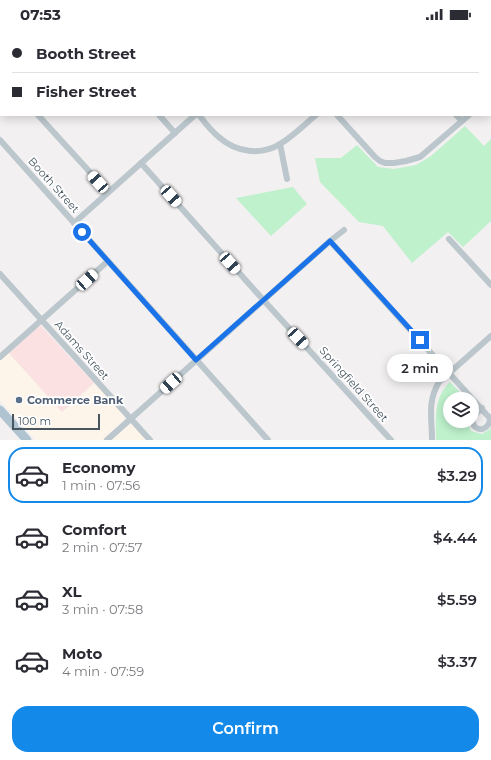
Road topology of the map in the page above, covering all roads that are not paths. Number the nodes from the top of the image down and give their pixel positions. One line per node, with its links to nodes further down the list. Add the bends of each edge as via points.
1 (39, 116): 15 (street)
2 (160, 116): 10 (street)
3 (194, 116): 10 (street)
4 (200, 116): 12 (street, via 219,138 240,149 263,150)
5 (315, 116): 12 (street)
6 (338, 116): 9 (street, via 375,157 385,163 406,162 420,157)
7 (457, 116): 9 (street)
8 (468, 116): 9 (street)
9 (462, 121)
10 (175, 133): 13 (street)
11 (0, 140): 16 (street, Booth Street)
12 (280, 144): 14 (street)
13 (141, 163): 15 (street); 23 (street, Springfield Street)
14 (287, 179)
15 (108, 192): 16 (street)
16 (74, 223): 20 (street, Booth Street)
17 (344, 230): 19 (street)
18 (449, 239): 22 (street)
19 (330, 241): 23 (street); 28 (street)
20 (108, 261): 24 (street); 27 (street, Booth Street)
21 (0, 274): 24 (street, Adams Street)
22 (491, 285)
23 (263, 300): 27 (street); 36 (street, Springfield Street)
24 (42, 320): 26 (street); 31 (street, Adams Street)
25 (491, 336): 28 (street)
26 (0, 357)
27 (196, 360): 31 (street); 35 (street, Booth Street)
28 (450, 373): 29 (street); 37 (street, via 439,382 432,397)
29 (482, 408)
30 (1, 411): 32 (main road)
31 (131, 419): 33 (street); 34 (street, Adams Street)
32 (27, 440)
33 (107, 440)
34 (150, 440)
35 (268, 440)
36 (391, 440)
37 (432, 440)

